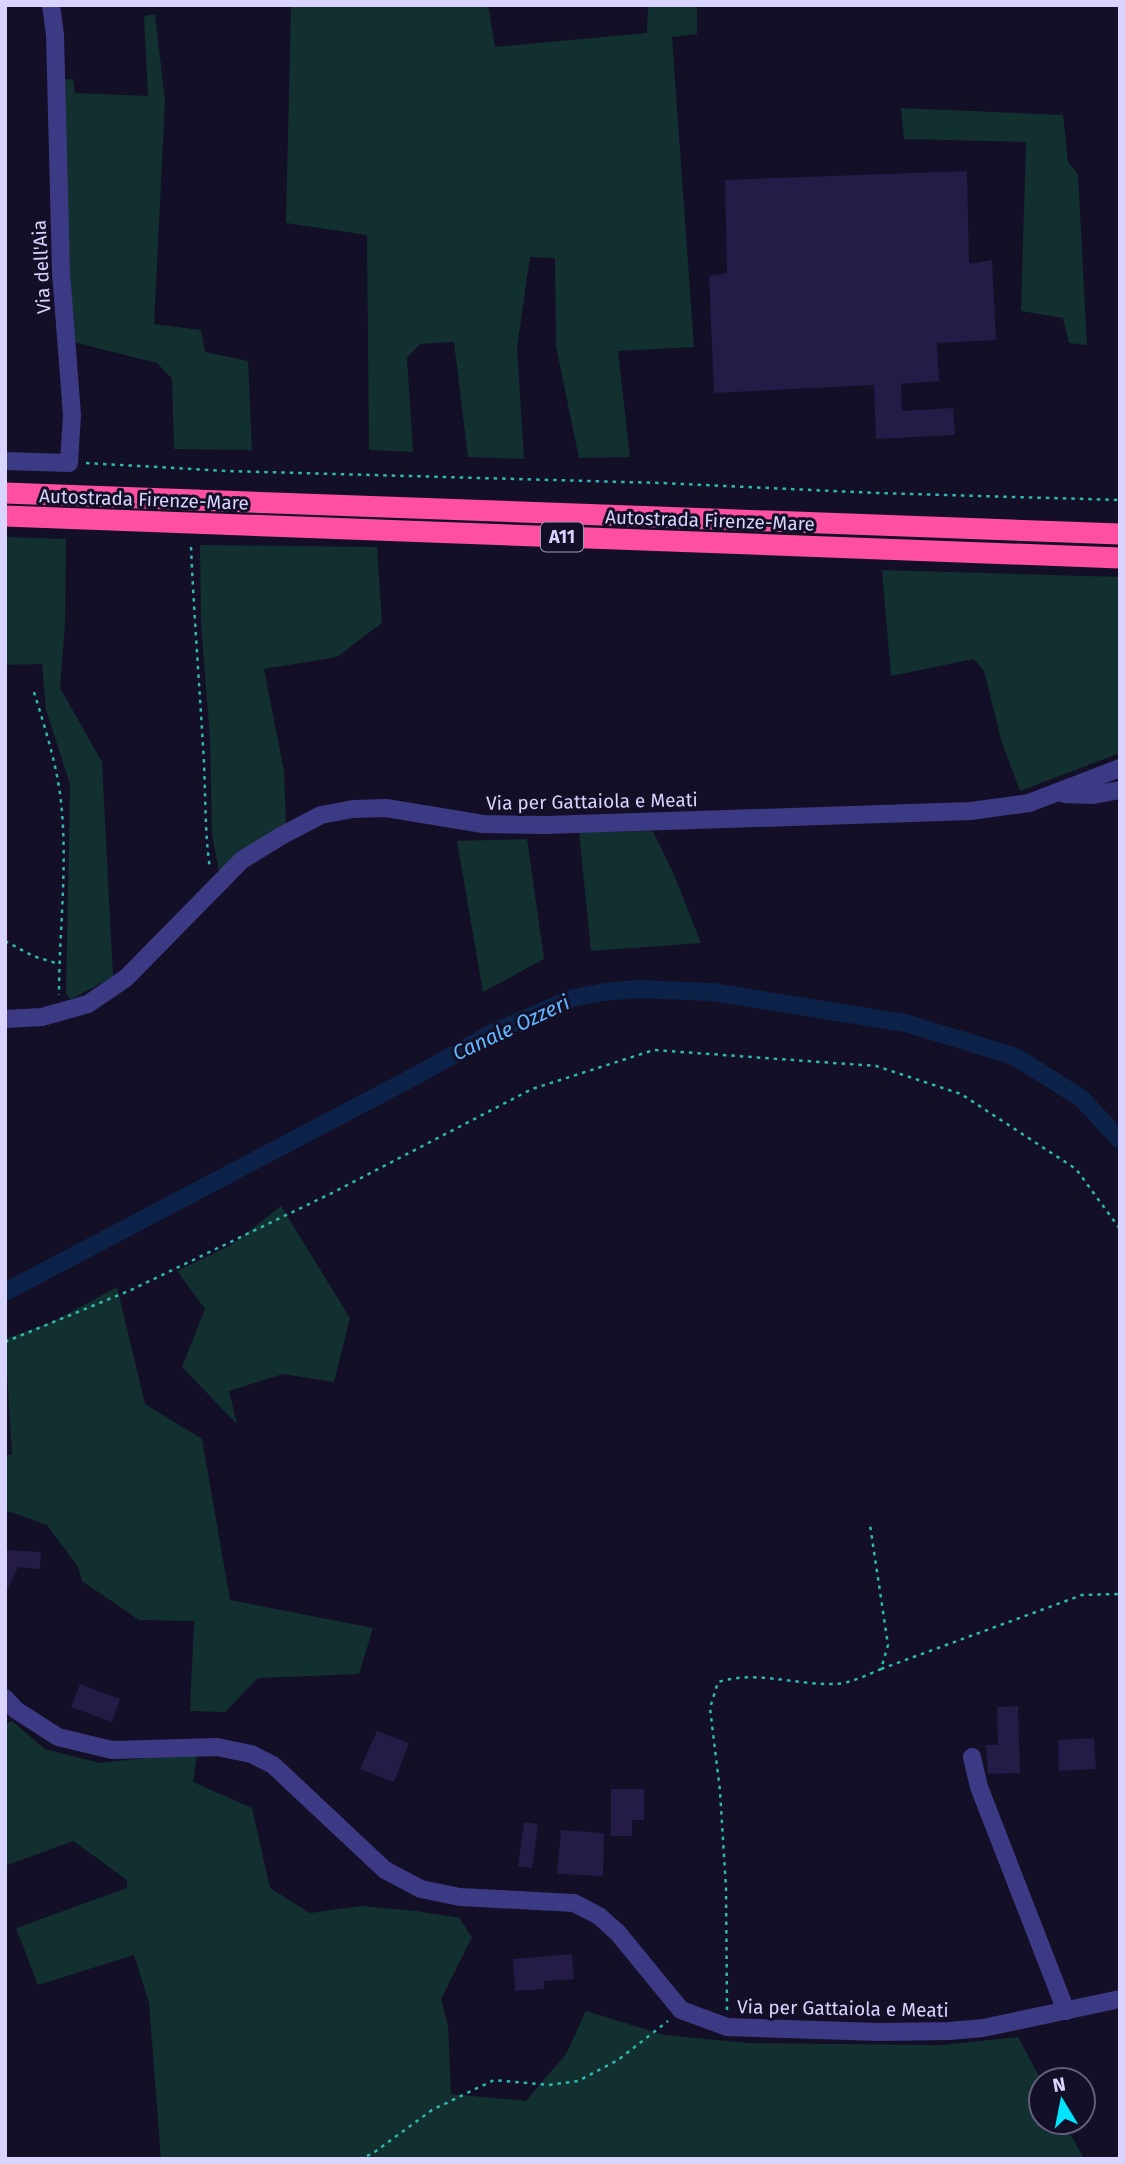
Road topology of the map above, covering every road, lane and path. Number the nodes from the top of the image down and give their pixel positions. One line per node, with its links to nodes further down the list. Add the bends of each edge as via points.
1 (51, 5): 3 (street, Via dell'Aia, via 61,272 72,415)
2 (5, 461): 3 (street)
3 (69, 463): 5 (path)
4 (5, 493): 7 (highway, Autostrada Firenze-Mare / A11)
5 (1120, 500)
6 (5, 516): 9 (highway, Autostrada Firenze-Mare / A11)
7 (1120, 534)
8 (191, 547): 14 (path, via 205,838)
9 (1120, 558)
10 (34, 692): 16 (path, via 61,800 64,852)
11 (1120, 768): 13 (street, Via per Gattaiola e Meati)
12 (1120, 790): 13 (street)
13 (1054, 794): 14 (street, Via per Gattaiola e Meati, via 1029,803 971,811 546,825 483,824 386,808 354,808 321,816 281,836 242,860)
14 (214, 890): 17 (street, Via per Gattaiola e Meati, via 126,978 88,1004)
15 (5, 940): 16 (path)
16 (59, 964): 17 (path)
17 (58, 1012): 18 (street, Via per Gattaiola e Meati)
18 (5, 1019)
19 (1120, 1229): 20 (path, via 1076,1169 961,1094 876,1066 654,1050 533,1090 131,1290)
20 (5, 1342)
21 (870, 1525): 23 (path, via 888,1644)
22 (1120, 1594): 23 (path, via 1082,1595)
23 (881, 1669): 29 (path, via 836,1685 767,1677 718,1682 710,1708 726,1888)
24 (5, 1698): 27 (street, via 58,1737 112,1750 217,1747 251,1754 273,1765 385,1870 421,1889 460,1897 574,1903 618,1933)
25 (972, 1757): 28 (street, via 979,1787)
26 (1120, 1999): 28 (street, Via per Gattaiola e Meati)
27 (681, 2010): 29 (street, Via per Gattaiola e Meati); 30 (path, via 618,2060 578,2081 549,2085 494,2080 432,2110)
28 (1066, 2011): 29 (street, Via per Gattaiola e Meati, via 949,2031)
29 (727, 2027)
30 (359, 2159)

